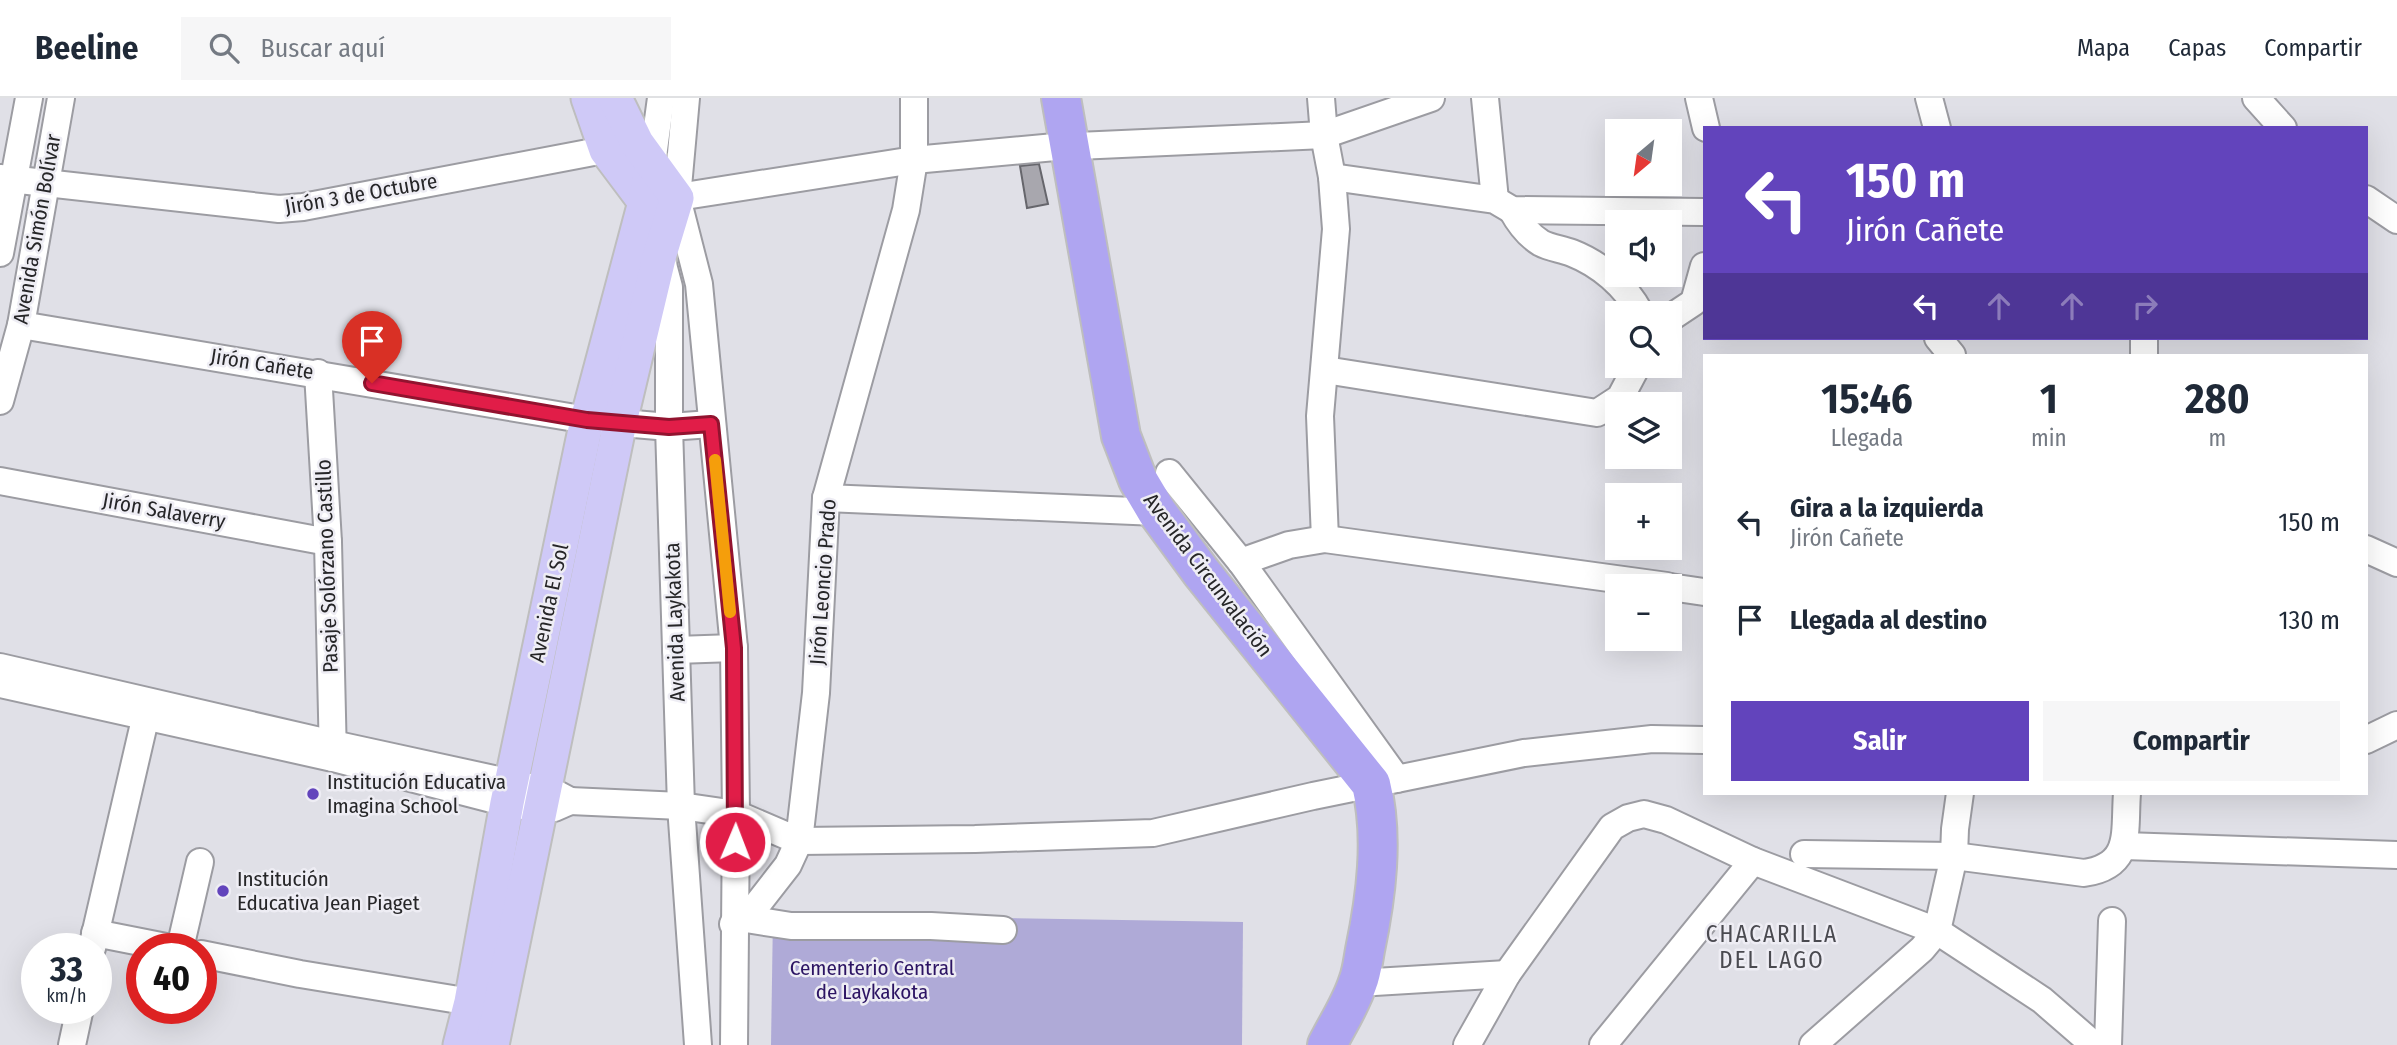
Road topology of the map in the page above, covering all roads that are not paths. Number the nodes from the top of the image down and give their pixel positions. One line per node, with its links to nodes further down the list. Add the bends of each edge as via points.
1 (29, 98): 23 (street, Avenida Simón Bolívar)
2 (61, 98): 24 (street, Avenida Simón Bolívar)
3 (588, 98): 20 (main road)
4 (615, 98): 20 (main road)
5 (662, 98): 20 (street)
6 (686, 98): 25 (street)
7 (914, 98): 21 (street, Jirón Leoncio Prado)
8 (1061, 98): 19 (highway, Avenida Circunvalación)
9 (1321, 98): 18 (street)
10 (1431, 98): 18 (street)
11 (1485, 98): 27 (street)
12 (1699, 98): 15 (street)
13 (1929, 98): 16 (street)
14 (2256, 98): 17 (street)
15 (1706, 126)
16 (1936, 126)
17 (2281, 126)
18 (1324, 135): 19 (street); 22 (street)
19 (1070, 146): 21 (street); 49 (highway, Avenida Circunvalación, via 1121,436)
20 (631, 152): 24 (street, Jirón 3 de Octubre, via 279,209); 25 (main road); 25 (main road)
21 (914, 160): 25 (street); 48 (street, Jirón Leoncio Prado, via 906,210)
22 (1332, 177): 27 (street); 38 (street, via 1336,229)
23 (7, 178): 24 (street, Jirón 3 de Octubre); 30 (street, Avenida Simón Bolívar)
24 (46, 182): 35 (street, Avenida Simón Bolívar)
25 (673, 198): 31 (main road, Avenida El Sol); 42 (main road, Avenida El Sol); 44 (street, via 699,284)
26 (2368, 200): 29 (street)
27 (1504, 205): 28 (street); 33 (street, via 1540,242 1601,268)
28 (1703, 212)
29 (2397, 220)
30 (0, 253)
31 (660, 254): 43 (main road, Avenida El Sol); 45 (street, Avenida Laykakota, via 669,287)
32 (1703, 270): 34 (street, via 1694,302)
33 (1631, 301)
34 (1682, 310)
35 (21, 325): 39 (street, Jirón Cañete); 41 (street, Avenida Simón Bolívar)
36 (1940, 340): 37 (street)
37 (1951, 354)
38 (1325, 370): 40 (street, via 1597,413 1620,398); 50 (street, via 1320,416)
39 (318, 373): 42 (street, Jirón Cañete); 51 (street, Pasaje Solórzano Castillo)
40 (1631, 378)
41 (0, 401)
42 (587, 420): 43 (street, Jirón Cañete); 70 (main road, Avenida El Sol)
43 (620, 422): 45 (street, Jirón Cañete); 70 (main road, Avenida El Sol)
44 (711, 424): 45 (street, Jirón Cañete); 58 (street)
45 (669, 427): 59 (street, Avenida Laykakota)
46 (1169, 473): 53 (street)
47 (0, 481): 51 (street, Jirón Salaverry)
48 (826, 498): 49 (street); 73 (street, Jirón Leoncio Prado, via 817,693)
49 (1157, 512): 67 (highway, Avenida Circunvalación, via 1201,572)
50 (1325, 539): 53 (street, via 1289,545); 55 (street)
51 (328, 542): 66 (street, Pasaje Solórzano Castillo)
52 (2368, 550): 54 (street)
53 (1241, 562): 67 (street)
54 (2397, 563)
55 (1605, 577)
56 (1682, 588): 57 (street)
57 (1703, 592)
58 (734, 648): 59 (street); 72 (street)
59 (676, 650): 71 (street, Avenida Laykakota)
60 (0, 667): 62 (street)
61 (0, 684): 62 (street)
62 (148, 709): 66 (street); 84 (street)
63 (2397, 725): 64 (street)
64 (2368, 739)
65 (1703, 740): 67 (street, via 1653,739 1524,752)
66 (333, 751): 70 (street)
67 (1384, 781): 73 (street, via 1153,833); 88 (highway, via 1375,801 1377,862 1371,924)
68 (1960, 795): 77 (street)
69 (2127, 795): 74 (street)
70 (534, 797): 71 (street); 89 (main road, Avenida El Sol); 93 (main road, Avenida El Sol)
71 (681, 806): 72 (street); 94 (street, Avenida Laykakota)
72 (736, 814): 73 (street); 81 (street)
73 (799, 841): 81 (street, Jirón Leoncio Prado, via 788,864)
74 (2124, 846): 76 (street); 77 (street, via 2114,862 2084,873)
75 (1804, 854): 77 (street)
76 (2397, 855)
77 (1954, 856): 83 (street)
78 (1753, 861): 83 (street); 87 (street, via 1666,820 1644,814 1628,818 1612,827); 99 (street)
79 (200, 862): 85 (street)
80 (2112, 921): 102 (street)
81 (740, 922): 82 (street); 95 (street)
82 (1003, 930)
83 (1937, 931): 100 (street); 101 (street, via 2032,993)
84 (96, 933)
85 (183, 933)
86 (217, 957): 89 (street)
87 (1507, 974): 88 (street); 98 (street)
88 (1358, 983): 96 (highway); 97 (highway)
89 (471, 1002): 92 (main road, Avenida El Sol)
90 (76, 1024): 91 (street)
91 (72, 1045)
92 (460, 1045)
93 (492, 1045)
94 (698, 1045)
95 (734, 1045)
96 (1314, 1045)
97 (1327, 1045)
98 (1467, 1045)
99 (1603, 1045)
100 (1814, 1045)
101 (2094, 1045)
102 (2108, 1045)

